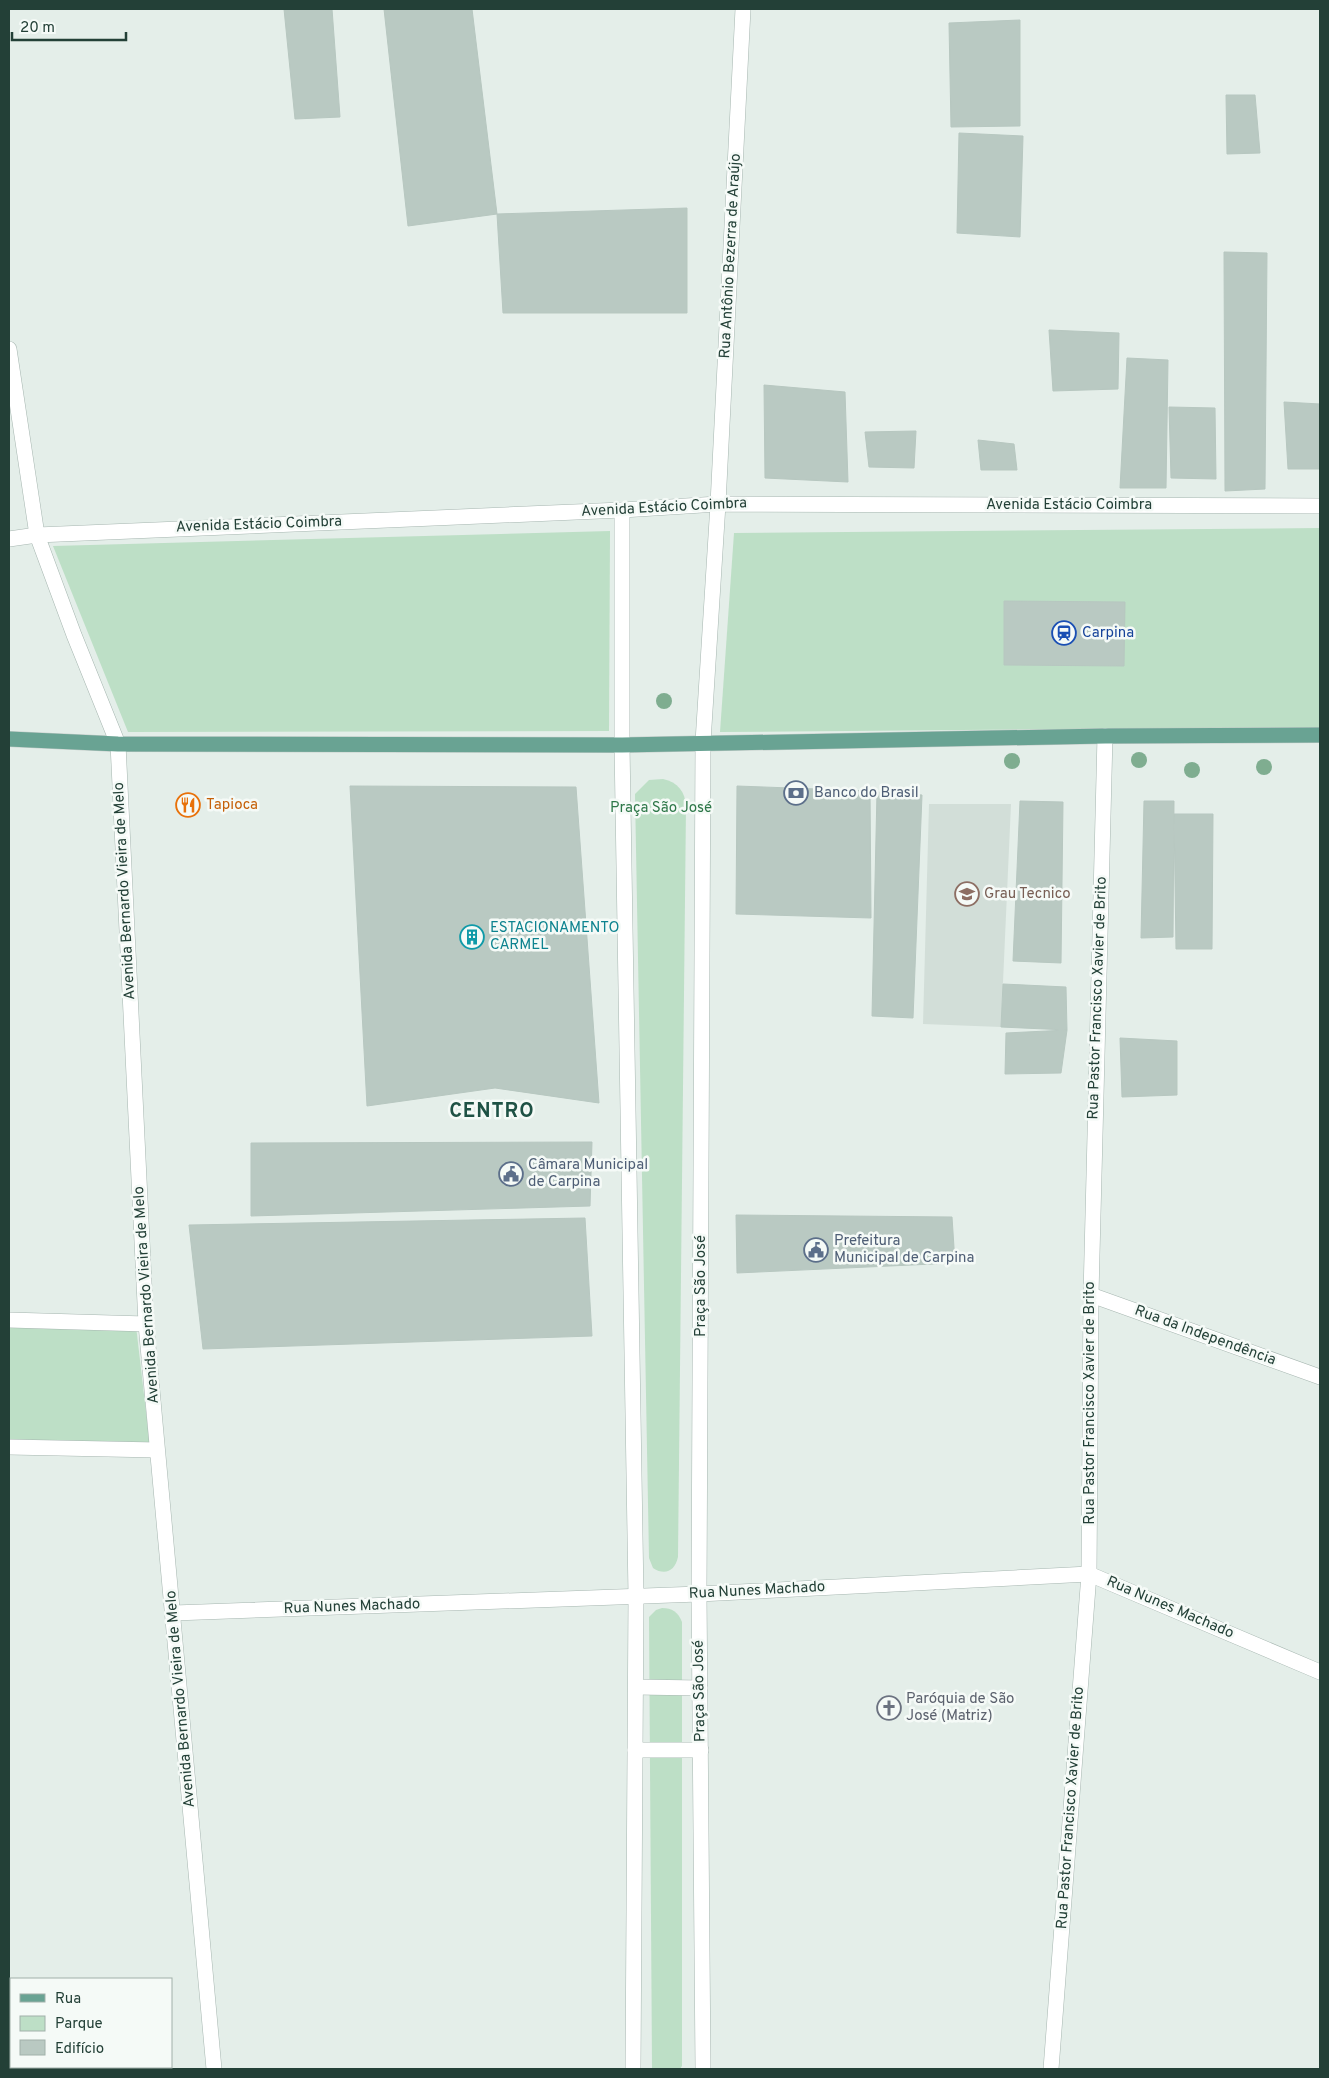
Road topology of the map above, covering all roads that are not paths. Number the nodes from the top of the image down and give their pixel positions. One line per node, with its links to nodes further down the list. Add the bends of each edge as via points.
1 (743, 9): 3 (street, Rua Antônio Bezerra de Araújo)
2 (9, 348): 6 (street, Avenida Bernardo Vieira de Melo)
3 (718, 504): 4 (street, Avenida Estácio Coimbra); 5 (street, Avenida Estácio Coimbra); 11 (street, Praça São José)
4 (1320, 506)
5 (622, 510): 6 (street, Avenida Estácio Coimbra); 13 (street)
6 (37, 535): 7 (street, Avenida Estácio Coimbra); 12 (street, Avenida Bernardo Vieira de Melo)
7 (9, 539)
8 (1320, 735): 9 (main road)
9 (1105, 736): 11 (main road); 14 (street, Rua Pastor Francisco Xavier de Brito)
10 (9, 739): 12 (main road)
11 (703, 742): 13 (main road); 21 (street, Praça São José)
12 (118, 744): 13 (main road); 16 (street, Avenida Bernardo Vieira de Melo)
13 (622, 745): 22 (street)
14 (1090, 1295): 17 (street, Rua da Independência); 20 (street, Rua Pastor Francisco Xavier de Brito)
15 (9, 1320): 16 (street)
16 (146, 1324): 19 (street, Avenida Bernardo Vieira de Melo)
17 (1320, 1377)
18 (9, 1447): 19 (street)
19 (157, 1450): 23 (street, Avenida Bernardo Vieira de Melo)
20 (1089, 1574): 21 (street, Rua Nunes Machado); 24 (street, Rua Nunes Machado); 32 (street, Rua Pastor Francisco Xavier de Brito)
21 (699, 1594): 22 (street, Rua Nunes Machado); 26 (street, Praça São José)
22 (636, 1596): 23 (street, Rua Nunes Machado); 25 (street)
23 (174, 1613): 29 (street, Avenida Bernardo Vieira de Melo)
24 (1320, 1672)
25 (636, 1687): 26 (street); 27 (street)
26 (700, 1688): 28 (street, Praça São José)
27 (635, 1750): 28 (street); 30 (street)
28 (701, 1750): 31 (street, Praça São José)
29 (214, 2069)
30 (633, 2069)
31 (703, 2069)
32 (1051, 2069)

